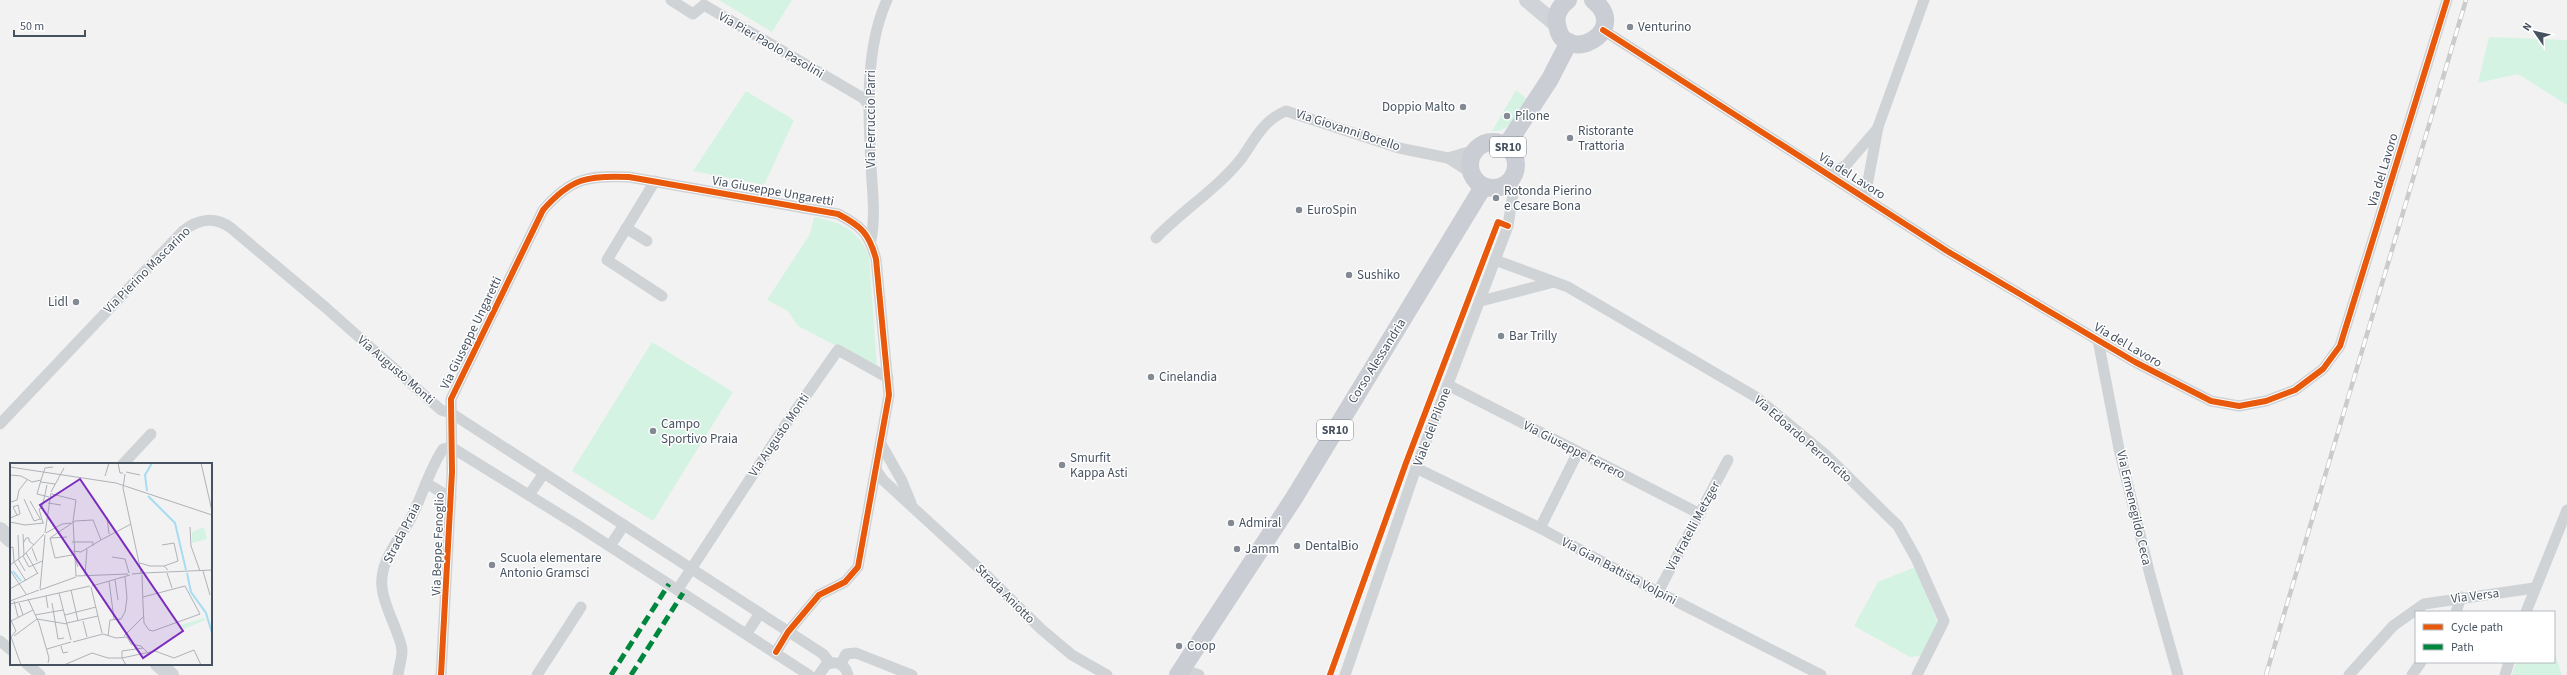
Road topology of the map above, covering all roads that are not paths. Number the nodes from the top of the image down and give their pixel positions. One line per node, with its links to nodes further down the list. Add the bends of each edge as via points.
1 (671, 0): 11 (street, Via Pier Paolo Pasolini, via 693,14 704,5 863,98)
2 (887, 0): 11 (street, Via Ferruccio Parri, via 871,56)
3 (1527, 0): 8 (street)
4 (1568, 0): 8 (main road, via 1559,10)
5 (1593, 0): 9 (main road, via 1599,5 1604,17)
6 (1924, 0): 12 (street, Via del Lavoro)
7 (2447, 0): 31 (street, Via del Lavoro, via 2340,346 2323,369 2295,390 2266,401 2239,406 2211,401 2182,388)
8 (1557, 25): 10 (main road, via 1563,38)
9 (1602, 30): 10 (main road, via 1592,42); 17 (street, Via del Lavoro)
10 (1569, 42): 13 (main road, SR10, via 1542,91)
11 (871, 108): 24 (street, Via Ferruccio Parri, via 874,225)
12 (1878, 127): 17 (street, Via del Lavoro, via 1846,165); 21 (street, Via del Lavoro)
13 (1506, 146): 14 (main road, SR10, via 1493,142 1480,145); 18 (main road, SR10, via 1512,151 1516,164)
14 (1475, 150): 15 (street, Via Giovanni Borello); 16 (main road, SR10, via 1471,157)
15 (1448, 158): 16 (street, Via Giovanni Borello); 23 (street, Via Giovanni Borello, via 1399,148 1286,111 1265,123 1224,177)
16 (1470, 172): 20 (main road)
17 (1829, 175): 21 (street, Via del Lavoro)
18 (1513, 177): 20 (main road, via 1497,188); 26 (street, Viale del Pilone, via 1514,193 1508,226)
19 (655, 181): 22 (street); 24 (street, Via Giuseppe Ungaretti, via 838,214 854,222); 34 (street, Via Giuseppe Ungaretti, via 603,175 580,180 559,191 543,210 458,384 451,399)
20 (1483, 187): 75 (main road, Corso Alessandria / SR10, via 1294,498)
21 (1865, 197): 31 (street, Via del Lavoro, via 1948,251)
22 (626, 228): 25 (street); 28 (street, via 608,262)
23 (1156, 238)
24 (871, 240): 32 (street, Via Giuseppe Ungaretti, via 876,259)
25 (647, 241)
26 (1495, 260): 27 (street, Via Edoardo Perroncito); 30 (street, Viale del Pilone)
27 (1554, 282): 30 (street); 89 (street, Via Edoardo Perroncito, via 1568,287 1756,397 1826,456 1898,526 1916,558 1944,621)
28 (662, 296)
29 (314, 297): 34 (street, Via Augusto Monti, via 429,401 441,410); 35 (street, Via Pierino Mascarino, via 225,223 211,220 197,222 183,231)
30 (1481, 301): 33 (street, Viale del Pilone)
31 (2098, 340): 90 (street, Via Ermenegildo Ceca, via 2119,449)
32 (888, 378): 37 (street, Via Giuseppe Ungaretti, via 889,395); 56 (street, Via Augusto Monti, via 838,350)
33 (1448, 385): 39 (street, Via Giuseppe Ferrero); 42 (street, Viale del Pilone)
34 (451, 413): 38 (street, Via Beppe Fenoglio); 44 (street, Via Augusto Monti)
35 (0, 424)
36 (152, 434): 41 (street)
37 (881, 444): 43 (street, Via Giuseppe Ungaretti); 48 (street, Strada Aniotto, via 902,481)
38 (451, 447): 45 (street, Strada Praia, via 443,449); 46 (street); 47 (street, Via Beppe Fenoglio)
39 (1578, 452): 50 (street, Via Giuseppe Ferrero); 52 (street)
40 (1728, 460): 50 (street, Via fratelli Metzger)
41 (125, 463)
42 (1416, 468): 52 (street, Via Gian Battista Volpini); 87 (street, Viale del Pilone)
43 (876, 470): 48 (street, Strada Aniotto, via 883,480); 65 (street, Via Giuseppe Ungaretti, via 858,567 845,582 819,595)
44 (544, 473): 46 (street); 51 (street, Via Augusto Monti)
45 (426, 484): 47 (street); 78 (street, Strada Praia, via 412,517 396,541 384,569 381,586 402,650)
46 (529, 495): 55 (street)
47 (451, 498): 79 (street, Via Beppe Fenoglio)
48 (911, 504): 85 (street, Strada Aniotto, via 1041,629 1072,655)
49 (2567, 510): 57 (street)
50 (1700, 514): 59 (street, Via fratelli Metzger)
51 (624, 525): 55 (street); 56 (street, Via Augusto Monti)
52 (1540, 528): 59 (street, Via Gian Battista Volpini)
53 (0, 530): 54 (street)
54 (10, 539)
55 (610, 546): 58 (street)
56 (691, 568): 58 (street, Via Augusto Monti); 64 (street, Via Augusto Monti)
57 (2534, 588): 60 (street, Via Versa); 63 (street)
58 (678, 589): 66 (street)
59 (1658, 592): 88 (street, Via Gian Battista Volpini)
60 (2461, 597): 62 (street); 91 (street, Via Versa, via 2424,604 2403,617)
61 (580, 607): 80 (street)
62 (2456, 611)
63 (2526, 611)
64 (760, 613): 65 (street, Via Augusto Monti); 66 (street)
65 (788, 632): 69 (street, Via Giuseppe Ungaretti); 70 (street, Via Augusto Monti)
66 (747, 634): 69 (street)
67 (0, 641): 68 (street)
68 (10, 649)
69 (776, 652): 81 (street)
70 (835, 663): 82 (street, via 822,668); 83 (street, Via Augusto Monti); 84 (street, via 846,654 856,653)
71 (2420, 663): 92 (street)
72 (2510, 663): 93 (street)
73 (28, 665): 76 (street)
74 (159, 665): 77 (street)
75 (1180, 672): 86 (street)
76 (40, 675)
77 (171, 675)
78 (398, 675)
79 (441, 675)
80 (537, 675)
81 (809, 675)
82 (819, 675)
83 (848, 675)
84 (912, 675)
85 (1107, 675)
86 (1199, 675)
87 (1345, 675)
88 (1821, 675)
89 (1917, 675)
90 (2178, 675)
91 (2349, 675)
92 (2412, 675)
93 (2505, 675)

